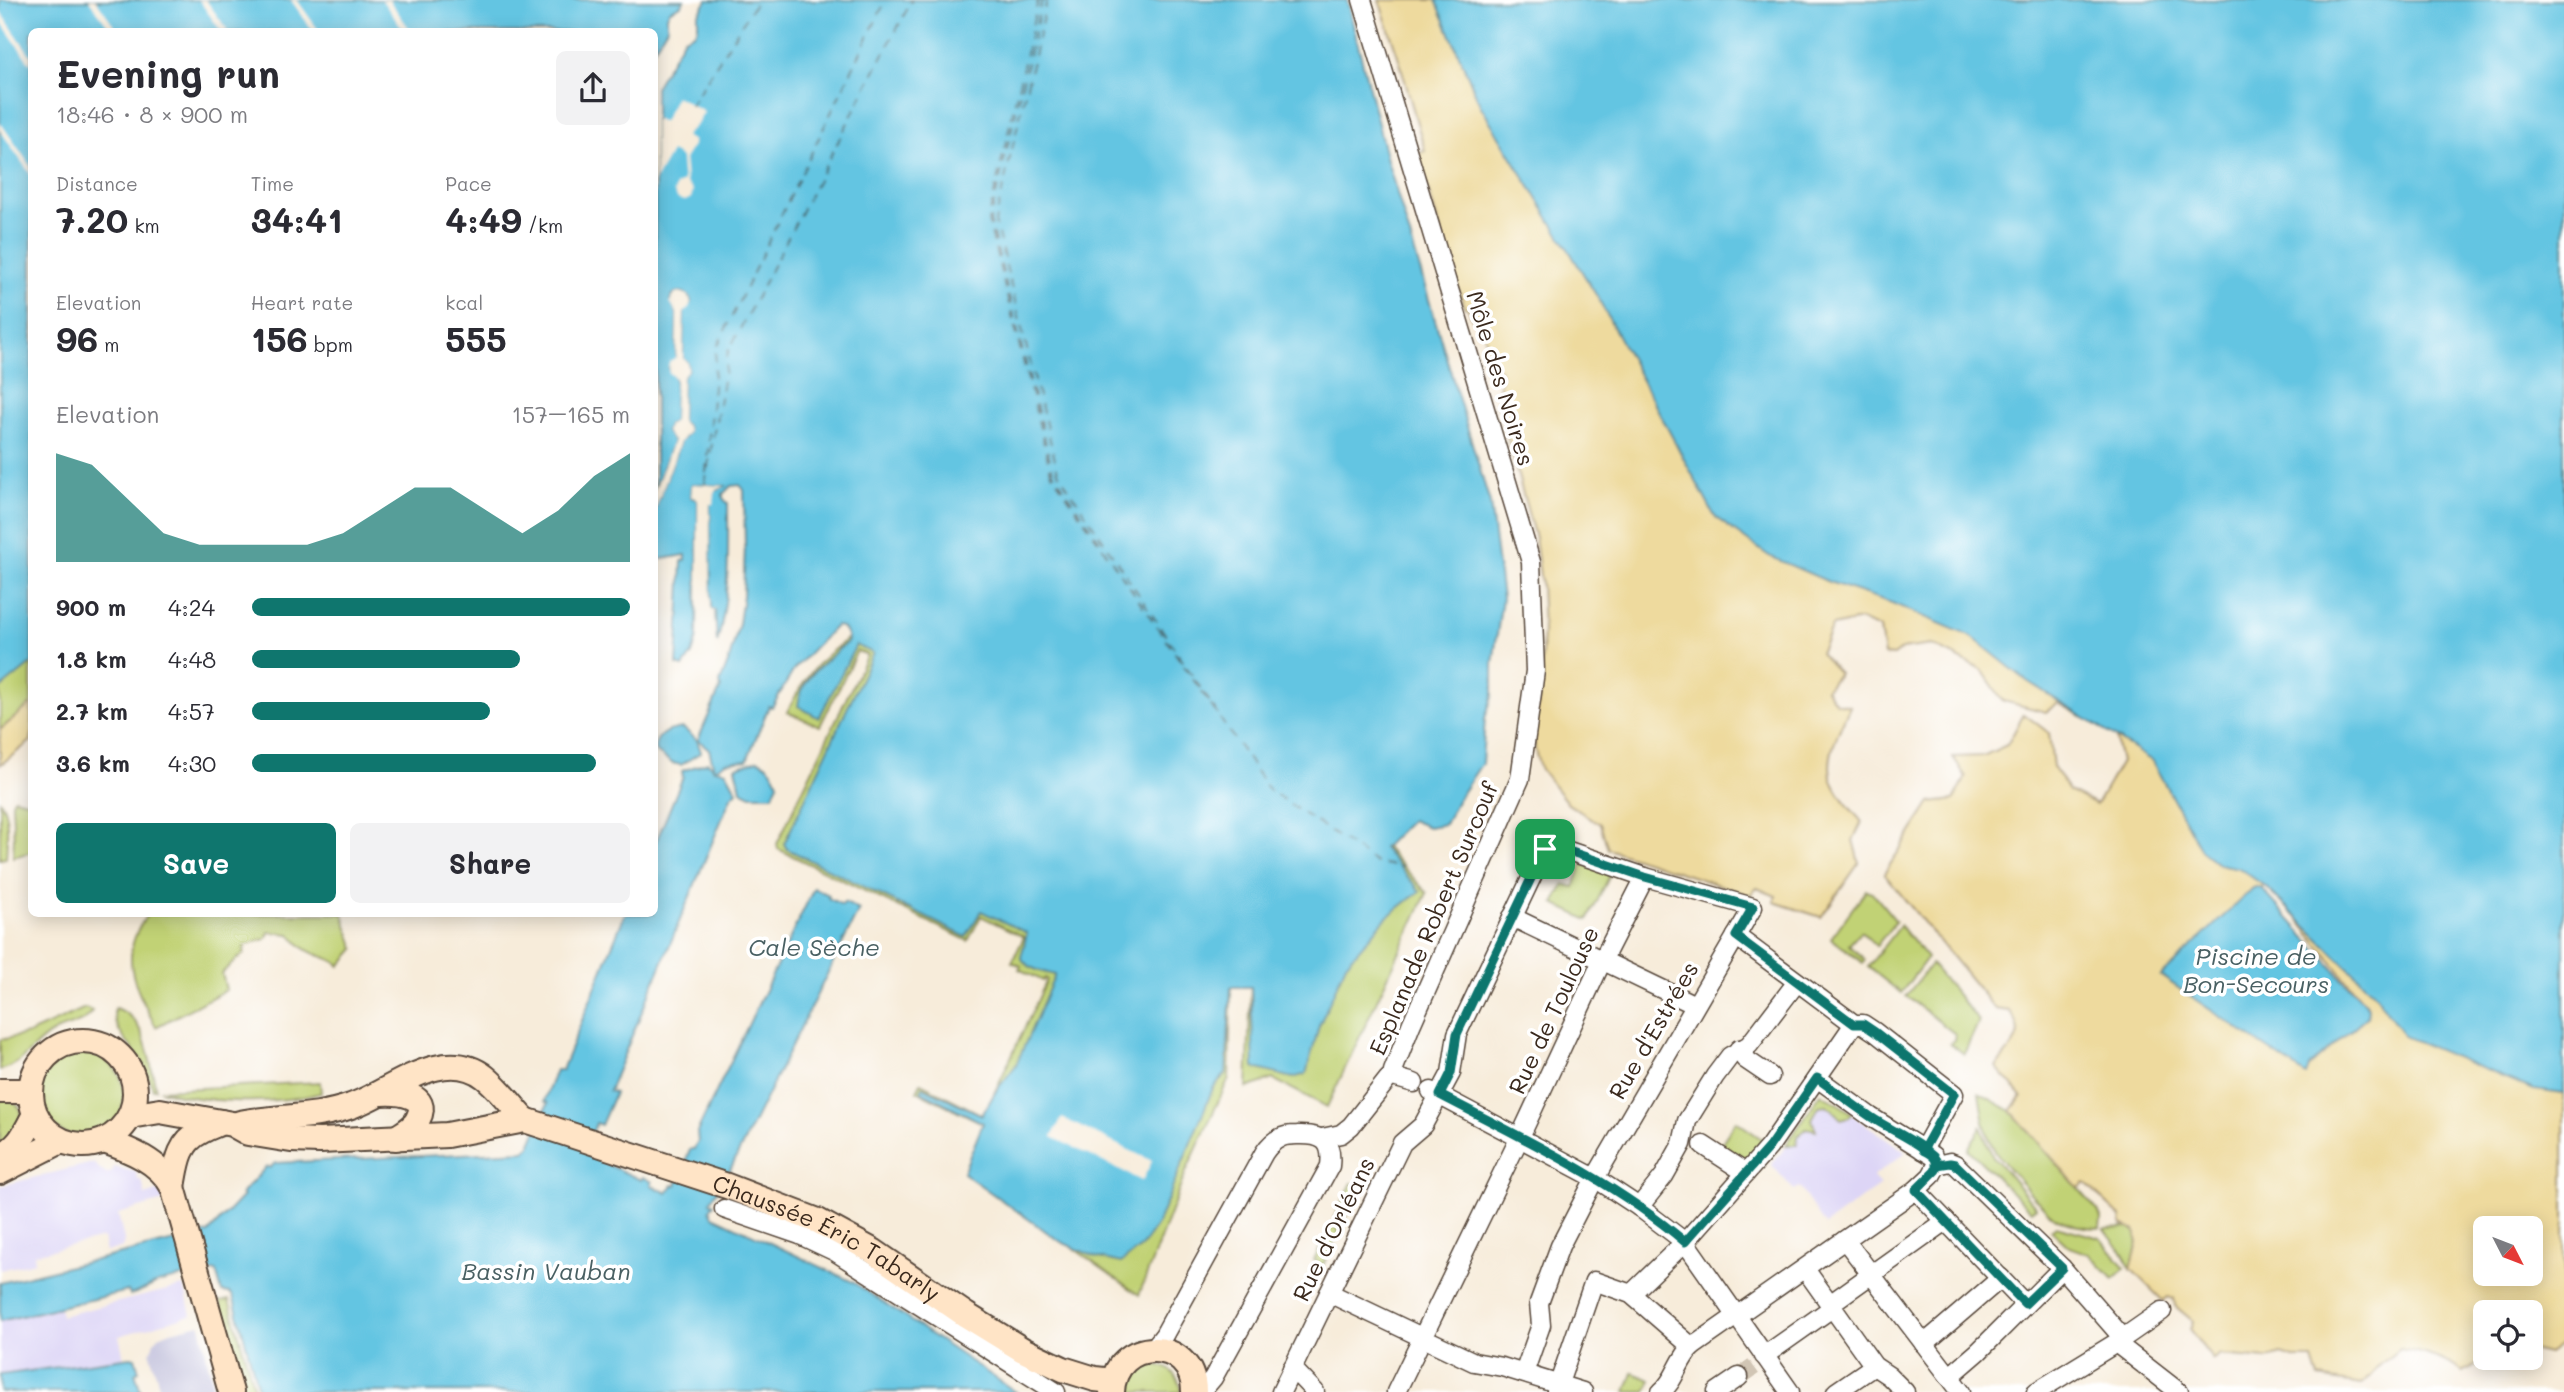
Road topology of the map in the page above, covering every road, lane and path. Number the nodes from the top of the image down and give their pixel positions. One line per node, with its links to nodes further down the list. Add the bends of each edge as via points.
1 (1362, 0): 2 (street, Môle des Noires, via 1531,562 1535,671)
2 (1520, 779): 12 (street, Esplanade Robert Surcouf, via 1410,1025)
3 (1645, 877): 4 (street, Rue d'Orléans, via 1554,846 1545,849); 5 (street, Rue d'Estrées, via 1753,907); 6 (street, Rue de Toulouse)
4 (1512, 917): 6 (street); 18 (street, Rue d'Orléans, via 1457,1034 1451,1073)
5 (1736, 936): 7 (street); 8 (street, Rue d'Estrées)
6 (1602, 961): 8 (street); 24 (street, Rue de Toulouse)
7 (1797, 982): 9 (street); 10 (street, via 1749,1045)
8 (1695, 1005): 36 (street, Rue d'Estrées)
9 (1854, 1024): 13 (street); 30 (street, via 1875,1032 1954,1094)
10 (1739, 1049): 11 (street, via 1745,1059); 28 (street, via 1686,1121)
11 (1770, 1076)
12 (1392, 1077): 14 (street); 26 (street, via 1351,1126 1341,1134)
13 (1817, 1078): 30 (street); 35 (street)
14 (1414, 1083)
15 (135, 1089): 19 (main road, via 127,1067 111,1050 82,1041 60,1047 41,1062 34,1075); 20 (main road); 22 (main road)
16 (0, 1091): 19 (main road)
17 (382, 1093): 21 (main road, Chaussée Éric Tabarly, via 424,1071 462,1068 482,1075); 23 (main road, Chaussée Éric Tabarly, via 325,1113); 25 (main road, via 409,1094 419,1106 414,1125)
18 (1436, 1093): 24 (street); 48 (street, Rue d'Orléans, via 1423,1125 1402,1143)
19 (33, 1102): 27 (main road, via 41,1125); 32 (main road, via 20,1141)
20 (160, 1111): 22 (main road, Chaussée Éric Tabarly); 23 (main road, Chaussée Éric Tabarly)
21 (513, 1115): 25 (main road, Chaussée Éric Tabarly, via 447,1135); 39 (main road, Chaussée Éric Tabarly)
22 (127, 1120): 29 (main road); 31 (main road)
23 (227, 1123): 25 (main road, Chaussée Éric Tabarly, via 248,1133 290,1140); 38 (main road, via 201,1131 187,1142 176,1164)
24 (1520, 1137): 36 (street); 54 (street, Rue de Toulouse)
25 (396, 1138)
26 (1322, 1138): 58 (street, via 1279,1138 1264,1153); 72 (street, via 1332,1153 1330,1166)
27 (61, 1140): 29 (main road, via 82,1145); 34 (main road)
28 (1695, 1140): 35 (street); 40 (street, via 1682,1144)
29 (104, 1141): 31 (main road)
30 (1923, 1150): 33 (street, via 1933,1155)
31 (134, 1151): 38 (main road, via 169,1179)
32 (0, 1156)
33 (1937, 1165): 37 (street); 44 (street, via 1955,1164)
34 (0, 1172)
35 (1746, 1173): 43 (street)
36 (1595, 1178): 40 (street); 62 (street, Rue d'Estrées, via 1556,1254 1539,1303 1541,1325)
37 (1916, 1190): 41 (street); 42 (street)
38 (175, 1192): 69 (main road)
39 (726, 1198): 65 (main road, Chaussée Éric Tabarly, via 818,1220 1023,1350); 70 (street, via 834,1251)
40 (1639, 1207): 43 (street)
41 (1940, 1215): 46 (street); 47 (street)
42 (1845, 1240): 45 (street); 46 (street)
43 (1685, 1242): 49 (street); 53 (street)
44 (2062, 1268): 50 (street); 55 (street)
45 (1805, 1269): 51 (street); 53 (street)
46 (1871, 1275): 51 (street); 56 (street)
47 (2001, 1278): 50 (street); 56 (street)
48 (1329, 1293): 54 (street); 61 (street, Rue d'Orléans)
49 (1631, 1294): 57 (street); 66 (street, via 1594,1281)
50 (2025, 1304): 64 (street)
51 (1831, 1306): 59 (street); 60 (street)
52 (2162, 1311): 55 (street)
53 (1737, 1317): 57 (street); 59 (street)
54 (1421, 1338): 62 (street, via 1499,1374); 75 (street, Rue de Toulouse)
55 (2120, 1341): 68 (street); 82 (street)
56 (1924, 1344): 64 (street)
57 (1692, 1347): 67 (street)
58 (1152, 1350): 65 (main road, via 1127,1359); 71 (main road, via 1181,1361 1192,1376)
59 (1763, 1359): 78 (street)
60 (1874, 1366): 79 (street); 80 (street)
61 (1292, 1368): 73 (street, Rue d'Orléans); 74 (street)
62 (1524, 1374): 66 (street)
63 (1739, 1377): 77 (street)
64 (1949, 1377): 81 (street)
65 (1113, 1386)
66 (1558, 1388): 76 (street)
67 (1670, 1389)
68 (2046, 1389)
69 (231, 1392)
70 (1056, 1392)
71 (1194, 1392)
72 (1201, 1392)
73 (1281, 1392)
74 (1315, 1392)
75 (1396, 1392)
76 (1583, 1392)
77 (1717, 1392)
78 (1790, 1392)
79 (1836, 1392)
80 (1905, 1392)
81 (1961, 1392)
82 (2179, 1392)

